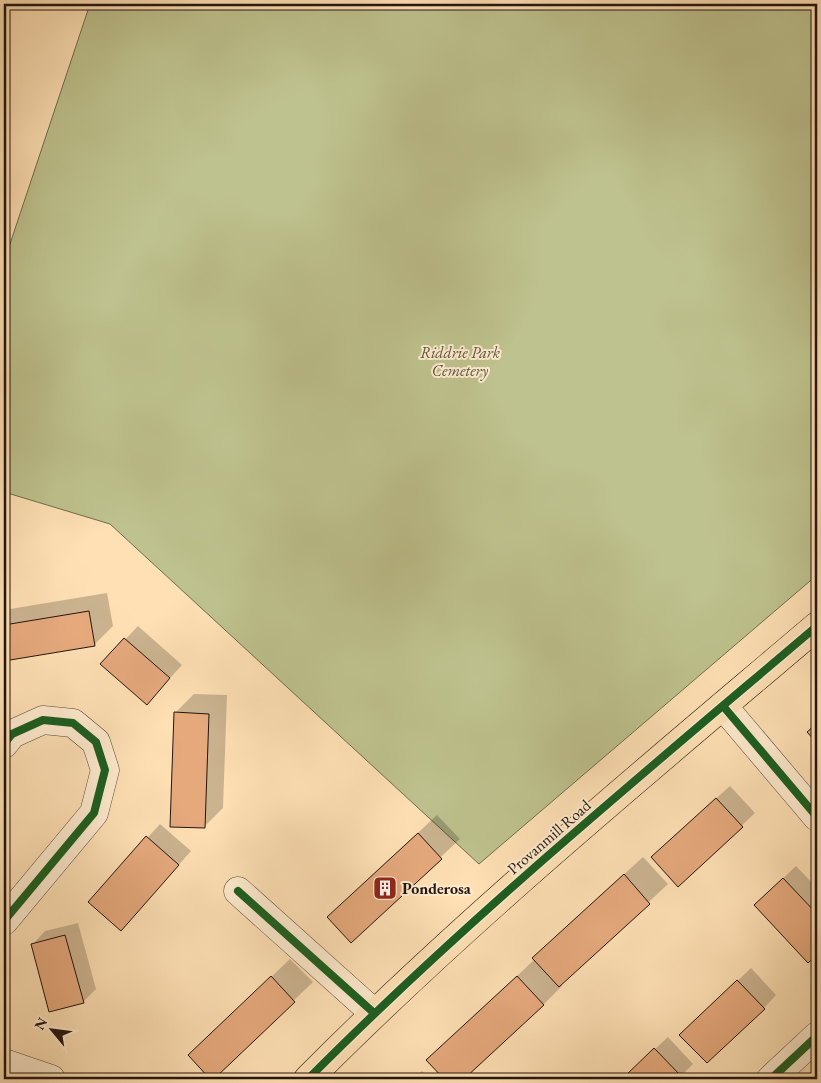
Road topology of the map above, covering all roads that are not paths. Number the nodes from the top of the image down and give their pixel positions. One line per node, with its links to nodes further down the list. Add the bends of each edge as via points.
1 (817, 626): 2 (main road, Provanmill Road)
2 (723, 706): 4 (street); 7 (main road, Provanmill Road, via 487,909)
3 (4, 744): 6 (street, via 12,734 43,720 72,723 96,742 105,770 94,813)
4 (817, 817)
5 (238, 891): 7 (street)
6 (4, 921)
7 (374, 1013): 11 (main road, Provanmill Road)
8 (817, 1036): 12 (street)
9 (4, 1063): 10 (street)
10 (51, 1079)
11 (308, 1079)
12 (771, 1079)

